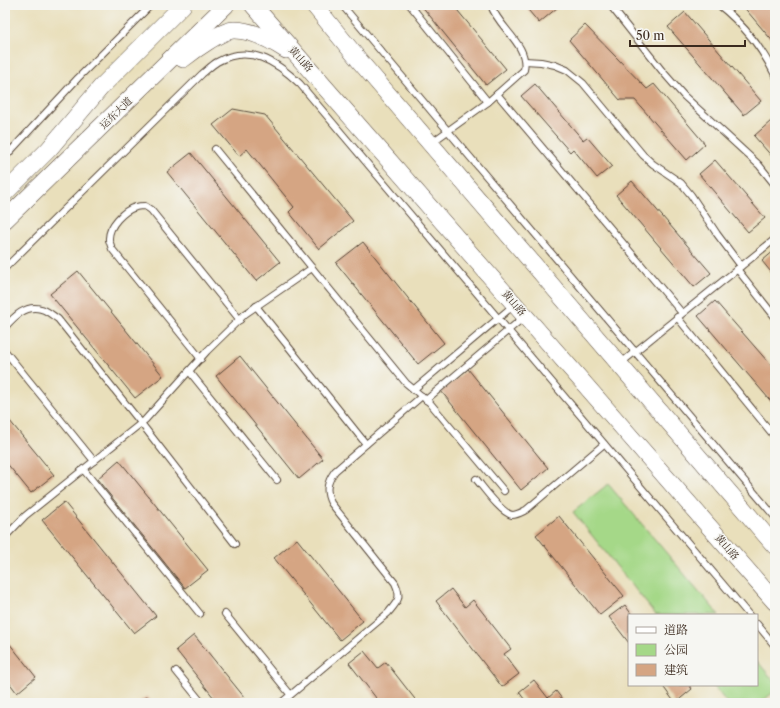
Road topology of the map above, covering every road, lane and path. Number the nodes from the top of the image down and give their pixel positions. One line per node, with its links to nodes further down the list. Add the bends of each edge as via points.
1 (151, 5): 21 (lane, via 78,78)
2 (183, 5): 24 (main road, via 102,86 49,149)
3 (226, 5): 22 (main road, 运东大道)
4 (253, 5): 13 (main road, 黄山路)
5 (314, 5): 14 (main road)
6 (323, 5): 14 (main road)
7 (342, 5): 18 (lane)
8 (410, 5): 17 (lane)
9 (490, 5): 12 (lane, via 521,50)
10 (610, 5): 23 (lane, via 684,96 759,165)
11 (719, 5): 15 (lane, via 735,18 756,43)
12 (525, 61): 16 (lane, via 524,70); 27 (lane, via 555,65 567,70 584,83 643,155 680,183 691,195)
13 (306, 63): 22 (main road, via 269,39 233,30 218,36 194,50); 31 (main road, 黄山路)
14 (363, 65): 19 (main road)
15 (775, 75)
16 (497, 94): 17 (lane); 32 (lane)
17 (488, 102): 18 (lane)
18 (448, 131): 19 (lane); 39 (lane)
19 (431, 144): 41 (main road)
20 (215, 149): 29 (lane)
21 (5, 157)
22 (57, 170): 25 (main road, 运东大道)
23 (775, 185)
24 (5, 193)
25 (5, 220)
26 (775, 239): 27 (lane)
27 (739, 267): 32 (lane); 33 (lane)
28 (5, 268): 34 (lane, via 202,74 216,63 241,54 258,56 272,62 300,84)
29 (312, 268): 30 (lane); 43 (lane)
30 (256, 306): 35 (lane); 47 (lane)
31 (520, 310): 34 (lane); 37 (lane); 58 (main road, 黄山路)
32 (679, 315): 39 (lane); 46 (lane)
33 (775, 317)
34 (498, 318): 37 (lane); 43 (lane)
35 (240, 320): 40 (lane); 40 (lane, via 151,210 145,206 136,207 120,217 110,232 112,249)
36 (5, 327): 45 (lane, via 13,317 32,308 42,309 58,319)
37 (508, 330): 44 (lane); 48 (lane)
38 (5, 351): 49 (lane)
39 (635, 351): 41 (lane); 54 (lane)
40 (201, 359): 42 (lane)
41 (620, 364): 57 (main road)
42 (189, 371): 45 (lane); 52 (lane)
43 (413, 390): 44 (lane)
44 (424, 398): 47 (lane); 53 (lane)
45 (142, 423): 49 (lane); 56 (lane)
46 (775, 437)
47 (366, 444): 65 (lane, via 335,471 328,483 327,491 331,503 390,576 399,596 388,613)
48 (604, 444): 51 (lane, via 520,514 507,514); 61 (lane)
49 (94, 461): 50 (lane)
50 (83, 470): 55 (lane, via 25,516); 59 (lane)
51 (476, 479)
52 (277, 480)
53 (504, 491)
54 (775, 517)
55 (5, 537)
56 (235, 544)
57 (775, 546)
58 (775, 602)
59 (200, 614)
60 (225, 614): 65 (lane)
61 (748, 614)
62 (758, 625): 63 (lane)
63 (775, 646)
64 (176, 672): 66 (lane)
65 (290, 694): 67 (lane)
66 (202, 703)
67 (281, 703)

